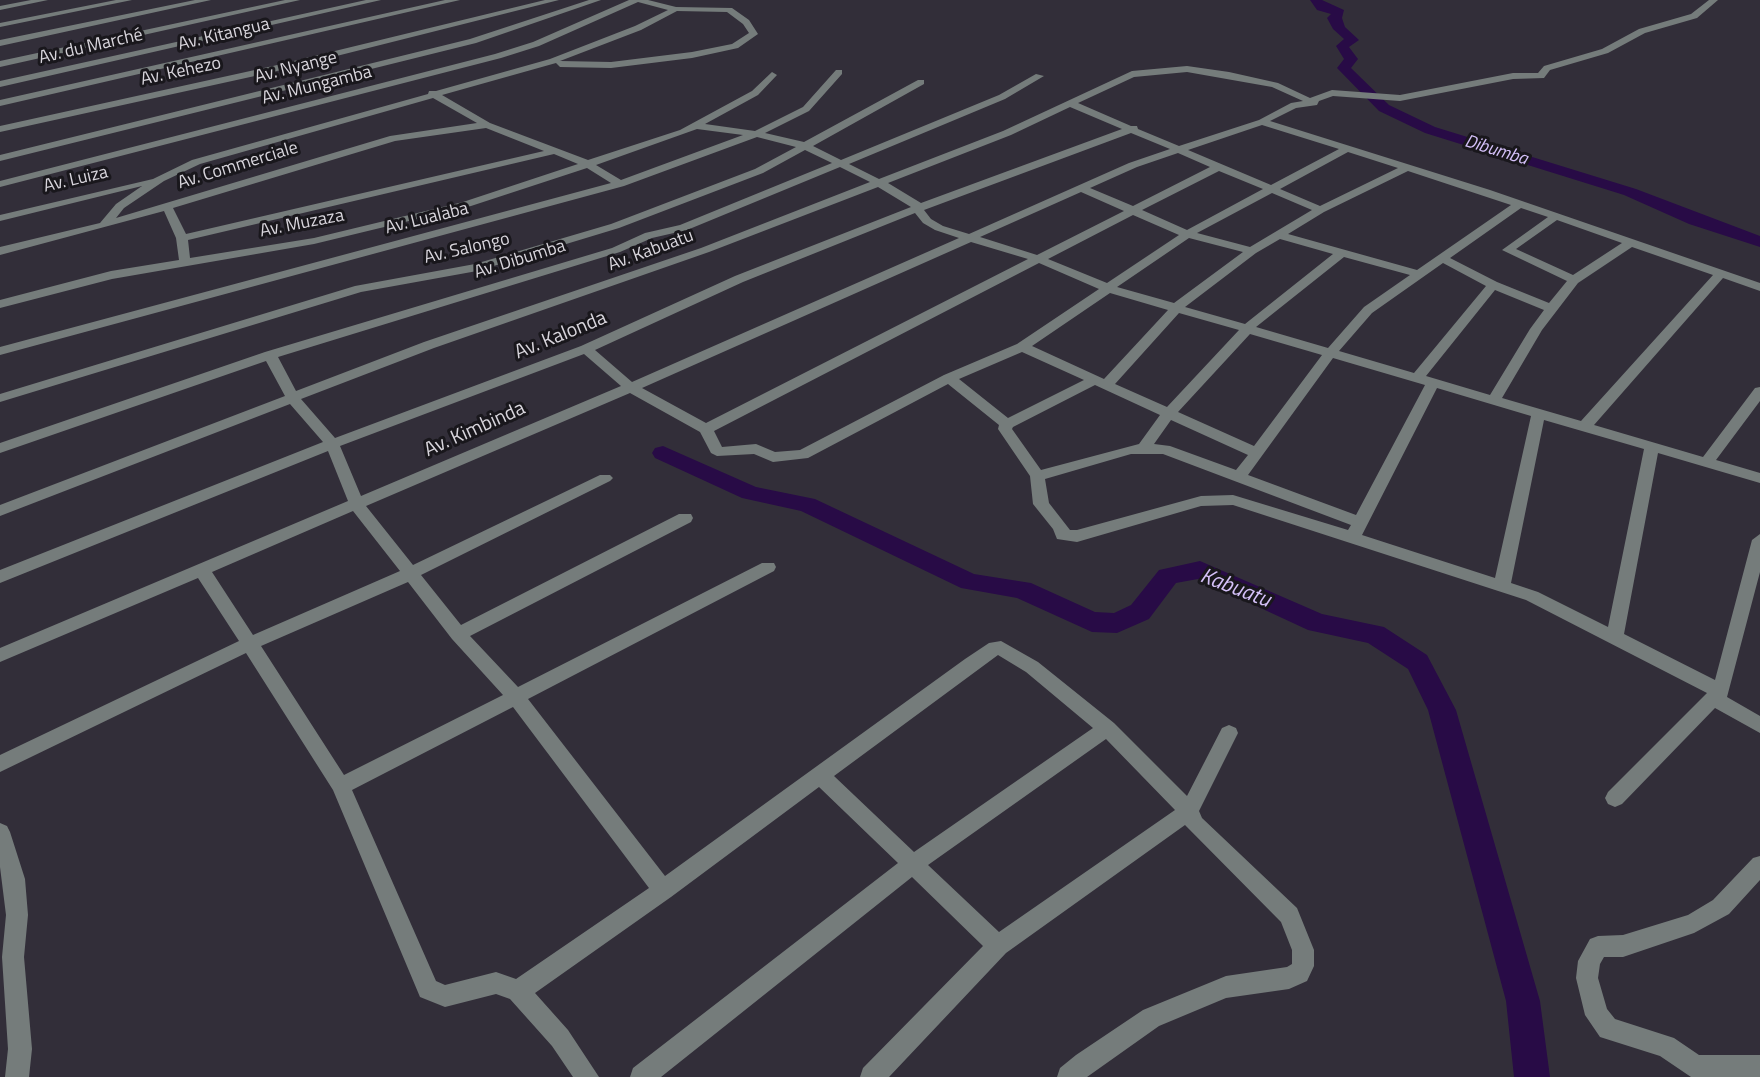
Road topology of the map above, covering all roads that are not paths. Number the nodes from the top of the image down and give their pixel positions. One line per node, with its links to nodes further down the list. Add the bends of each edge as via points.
1 (44, 0): 14 (street)
2 (128, 0): 18 (street)
3 (296, 0): 16 (street)
4 (377, 0): 20 (street, Av. du Marché)
5 (411, 0): 12 (street)
6 (456, 0): 12 (street, Av. Kitangua)
7 (555, 0): 19 (street, Av. Kehezo)
8 (597, 0): 22 (street, Av. Nyange)
9 (637, 0): 13 (street); 26 (street, Av. Mungamba)
10 (1714, 0): 44 (street, Av. Kimbinda, via 1694,16 1547,68 1541,76 1375,99 1332,93)
11 (201, 1): 16 (street); 21 (street)
12 (422, 8): 15 (street); 24 (street, Av. Kitangua)
13 (676, 9): 30 (street); 30 (street, via 729,10 754,34 735,46 692,55 611,65)
14 (0, 11): 18 (street)
15 (432, 13)
16 (213, 17): 20 (street); 27 (street)
17 (441, 19): 19 (street)
18 (4, 24): 21 (street)
19 (451, 25): 22 (street); 31 (street, Av. Kehezo)
20 (231, 32): 24 (street); 33 (street, Av. du Marché)
21 (18, 39): 23 (street); 27 (street)
22 (473, 41): 26 (street); 39 (street, Av. Nyange)
23 (0, 43)
24 (247, 45): 25 (street); 40 (street, Av. Kitangua)
25 (256, 53)
26 (498, 56): 36 (street, Av. Mungamba)
27 (30, 58): 29 (street); 33 (street)
28 (265, 61): 31 (street)
29 (0, 64)
30 (543, 64): 41 (street)
31 (273, 69): 39 (street); 46 (street, Av. Kehezo)
32 (839, 72): 53 (street, Av. Lualaba, via 806,109)
33 (44, 74): 38 (street, Av. du Marché); 40 (street)
34 (772, 75): 49 (street, Av. Muzaza, via 755,93)
35 (1039, 76): 59 (street, Av. Dibumba, via 1002,97)
36 (416, 79): 41 (street); 43 (street, Av. Mungamba)
37 (921, 82): 54 (street, Av. Salongo)
38 (0, 84)
39 (289, 86): 43 (street); 58 (street, Av. Nyange)
40 (53, 91): 42 (street, Av. Kitangua); 46 (street)
41 (436, 97): 48 (street); 50 (street)
42 (0, 103)
43 (308, 103): 50 (street); 65 (street, Av. Mungamba)
44 (1314, 103): 45 (street, Av. Kabuatu, via 1262,81 1187,69 1132,74); 47 (street, Av. Kimbinda, via 1294,105)
45 (1072, 104): 51 (street); 64 (street, Av. Kabuatu)
46 (73, 113): 52 (street, Av. Kehezo)
47 (1262, 122): 55 (street, Av. Kimbinda); 56 (street)
48 (487, 125): 57 (street); 70 (street, Av. Commerciale, via 394,138)
49 (696, 126): 53 (street); 60 (street, Av. Muzaza)
50 (326, 127): 63 (street, via 224,153)
51 (1134, 128): 55 (street); 71 (street, Av. Kalonda)
52 (0, 129)
53 (756, 134): 54 (street); 66 (street, Av. Lualaba)
54 (806, 146): 59 (street); 109 (street, Av. Salongo, via 697,197 553,246 359,289)
55 (1178, 148): 61 (street); 67 (street, Av. Kimbinda)
56 (1347, 149): 62 (street); 68 (street)
57 (556, 151): 60 (street); 80 (street)
58 (0, 158)
59 (842, 162): 64 (street); 102 (street, Av. Dibumba, via 683,228)
60 (588, 164): 66 (street); 87 (street, Av. Muzaza, via 383,227)
61 (1220, 166): 68 (street); 72 (street)
62 (1408, 167): 69 (street); 73 (street)
63 (160, 179): 75 (street, Av. Luiza); 76 (street, via 120,206)
64 (880, 182): 71 (street); 108 (street, Av. Kabuatu)
65 (0, 184)
66 (620, 184): 100 (street, Av. Lualaba)
67 (1081, 188): 72 (street); 79 (street, Av. Kimbinda)
68 (1275, 189): 73 (street); 77 (street)
69 (1518, 205): 74 (street); 85 (street)
70 (167, 206): 76 (street, Av. Commerciale); 80 (street)
71 (920, 208): 79 (street, via 927,221); 99 (street, Av. Kalonda, via 739,279)
72 (1128, 210): 77 (street); 86 (street)
73 (1320, 210): 78 (street)
74 (1555, 217): 81 (street); 90 (street, via 1508,250)
75 (0, 218)
76 (104, 225): 82 (street, Av. Commerciale)
77 (1187, 234): 83 (street); 93 (street)
78 (1278, 235): 83 (street); 84 (street)
79 (965, 237): 86 (street); 106 (street, Av. Kimbinda)
80 (182, 238): 87 (street)
81 (1631, 242): 89 (street); 90 (street)
82 (0, 251)
83 (1252, 251): 95 (street)
84 (1342, 253): 88 (street); 97 (street)
85 (1442, 258): 88 (street); 91 (street)
86 (1039, 259): 93 (street); 115 (street)
87 (185, 264): 94 (street, Av. Muzaza, via 96,278)
88 (1419, 274): 101 (street, via 1368,310)
89 (1719, 275): 92 (street); 114 (street)
90 (1574, 280): 96 (street)
91 (1493, 285): 96 (street); 104 (street)
92 (1760, 287)
93 (1107, 288): 95 (street); 98 (street)
94 (0, 304)
95 (1177, 307): 97 (street); 105 (street)
96 (1550, 308): 110 (street)
97 (1249, 327): 101 (street); 111 (street)
98 (1022, 347): 103 (street); 105 (street)
99 (586, 349): 106 (street); 116 (street, Av. Kalonda)
100 (0, 351)
101 (1332, 351): 104 (street); 120 (street)
102 (270, 355): 108 (street); 117 (street, Av. Dibumba)
103 (949, 378): 113 (street); 115 (street, via 796,457 773,457 756,449 722,453)
104 (1425, 380): 110 (street); 129 (street)
105 (1100, 383): 111 (street); 113 (street)
106 (630, 387): 115 (street); 126 (street, Av. Kimbinda)
107 (1760, 391): 121 (street)
108 (292, 397): 116 (street); 127 (street, Av. Kabuatu)
109 (0, 398)
110 (1493, 401): 112 (street)
111 (1169, 413): 119 (street); 120 (street)
112 (1538, 414): 114 (street); 135 (street)
113 (1007, 424): 122 (street, via 1005,429)
114 (1585, 426): 118 (street)
115 (706, 429)
116 (332, 444): 126 (street); 134 (street, Av. Kalonda)
117 (0, 448)
118 (1651, 449): 121 (street); 137 (street)
119 (1142, 450): 122 (street); 123 (street, via 1165,449)
120 (1257, 453): 123 (street)
121 (1707, 462): 125 (street)
122 (1037, 476): 129 (street, via 1041,504 1063,535 1077,536 1201,501 1233,500)
123 (1239, 477): 129 (street)
124 (605, 478): 133 (street)
125 (1760, 478)
126 (357, 505): 132 (street, Av. Kimbinda); 133 (street)
127 (0, 511)
128 (685, 518): 136 (street)
129 (1357, 529): 135 (street)
130 (1760, 540): 140 (street)
131 (768, 567): 141 (street)
132 (202, 570): 138 (street); 139 (street, Av. Kimbinda)
133 (412, 573): 136 (street); 138 (street)
134 (0, 577)
135 (1502, 585): 137 (street)
136 (458, 634): 141 (street)
137 (1615, 636): 140 (street)
138 (249, 644): 145 (street); 147 (street)
139 (0, 655)
140 (1717, 694): 142 (street); 148 (street)
141 (516, 697): 147 (street); 153 (street)
142 (1760, 725)
143 (1107, 728): 146 (street, via 1013,653 995,648); 149 (street); 151 (street)
144 (1229, 733): 149 (street)
145 (0, 764)
146 (819, 774): 151 (street); 153 (street)
147 (341, 786): 155 (street, via 428,989 445,996 496,983)
148 (1615, 798)
149 (1189, 811): 154 (street); 161 (street, via 1194,824 1289,915 1303,950 1303,966 1289,978 1226,987 1151,1018)
150 (0, 832): 157 (street, via 14,879 17,915)
151 (913, 864): 154 (street); 159 (street)
152 (1760, 865): 156 (street, via 1721,907 1694,923 1623,946 1598,947 1587,978 1597,1015 1608,1029 1666,1046 1696,1067)
153 (663, 890): 155 (street)
154 (998, 946): 160 (street)
155 (518, 991): 158 (street)
156 (1760, 1067)
157 (17, 1077)
158 (587, 1077)
159 (642, 1077)
160 (872, 1077)
161 (1069, 1077)

